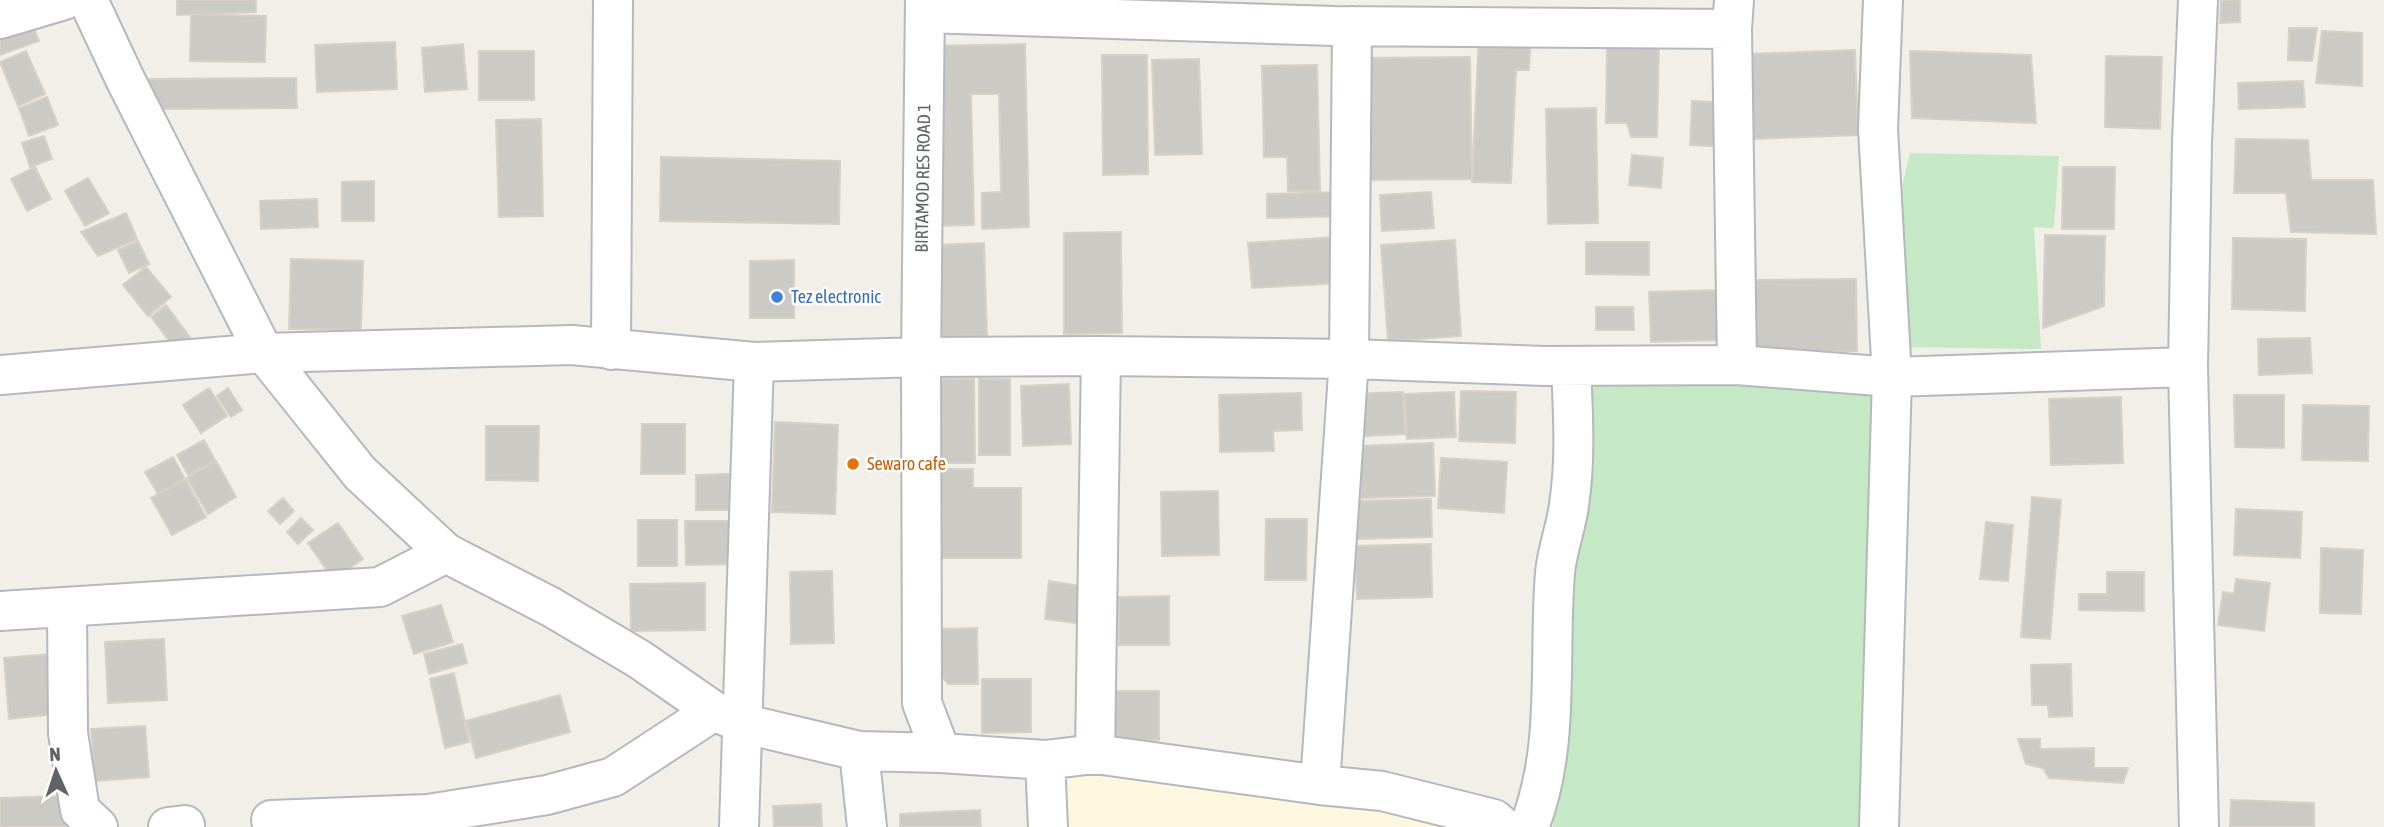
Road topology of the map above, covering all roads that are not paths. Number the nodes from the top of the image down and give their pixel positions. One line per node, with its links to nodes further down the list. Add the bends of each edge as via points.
1 (64, 0): 9 (street)
2 (88, 0): 11 (street)
3 (613, 0): 10 (street)
4 (1883, 0): 20 (street, via 1878,129)
5 (2198, 0): 18 (street)
6 (926, 6): 8 (street); 13 (street, BIRTAMOD RES ROAD 1)
7 (1733, 14): 8 (street); 16 (street)
8 (1340, 18): 14 (street)
9 (0, 19)
10 (611, 350): 11 (street, via 572,345); 15 (street)
11 (264, 353): 19 (street); 21 (street, via 360,473)
12 (1101, 356): 13 (street); 14 (street); 27 (street)
13 (920, 357): 15 (street); 26 (street, BIRTAMOD RES ROAD 1, via 922,703)
14 (1349, 359): 17 (street); 29 (street)
15 (754, 362): 24 (street)
16 (1737, 365): 17 (street); 20 (street)
17 (1571, 366): 36 (street, via 1575,443 1569,506 1555,569 1550,744)
18 (2188, 368): 20 (street); 38 (street)
19 (0, 375)
20 (1892, 376): 37 (street)
21 (446, 553): 22 (street, via 380,587); 24 (street, via 562,613)
22 (67, 608): 23 (street); 31 (street, via 68,733 80,810)
23 (0, 611)
24 (727, 717): 25 (street); 30 (street, via 613,777 547,795 428,814); 32 (street)
25 (859, 751): 26 (street); 33 (street)
26 (941, 753): 28 (street)
27 (1096, 754): 28 (street); 29 (street)
28 (1045, 760): 34 (street)
29 (1320, 785): 35 (street, via 1382,791 1494,819)
30 (271, 820)
31 (98, 827)
32 (739, 827)
33 (867, 827)
34 (1048, 827)
35 (1503, 827)
36 (1529, 827)
37 (1879, 827)
38 (2199, 827)

